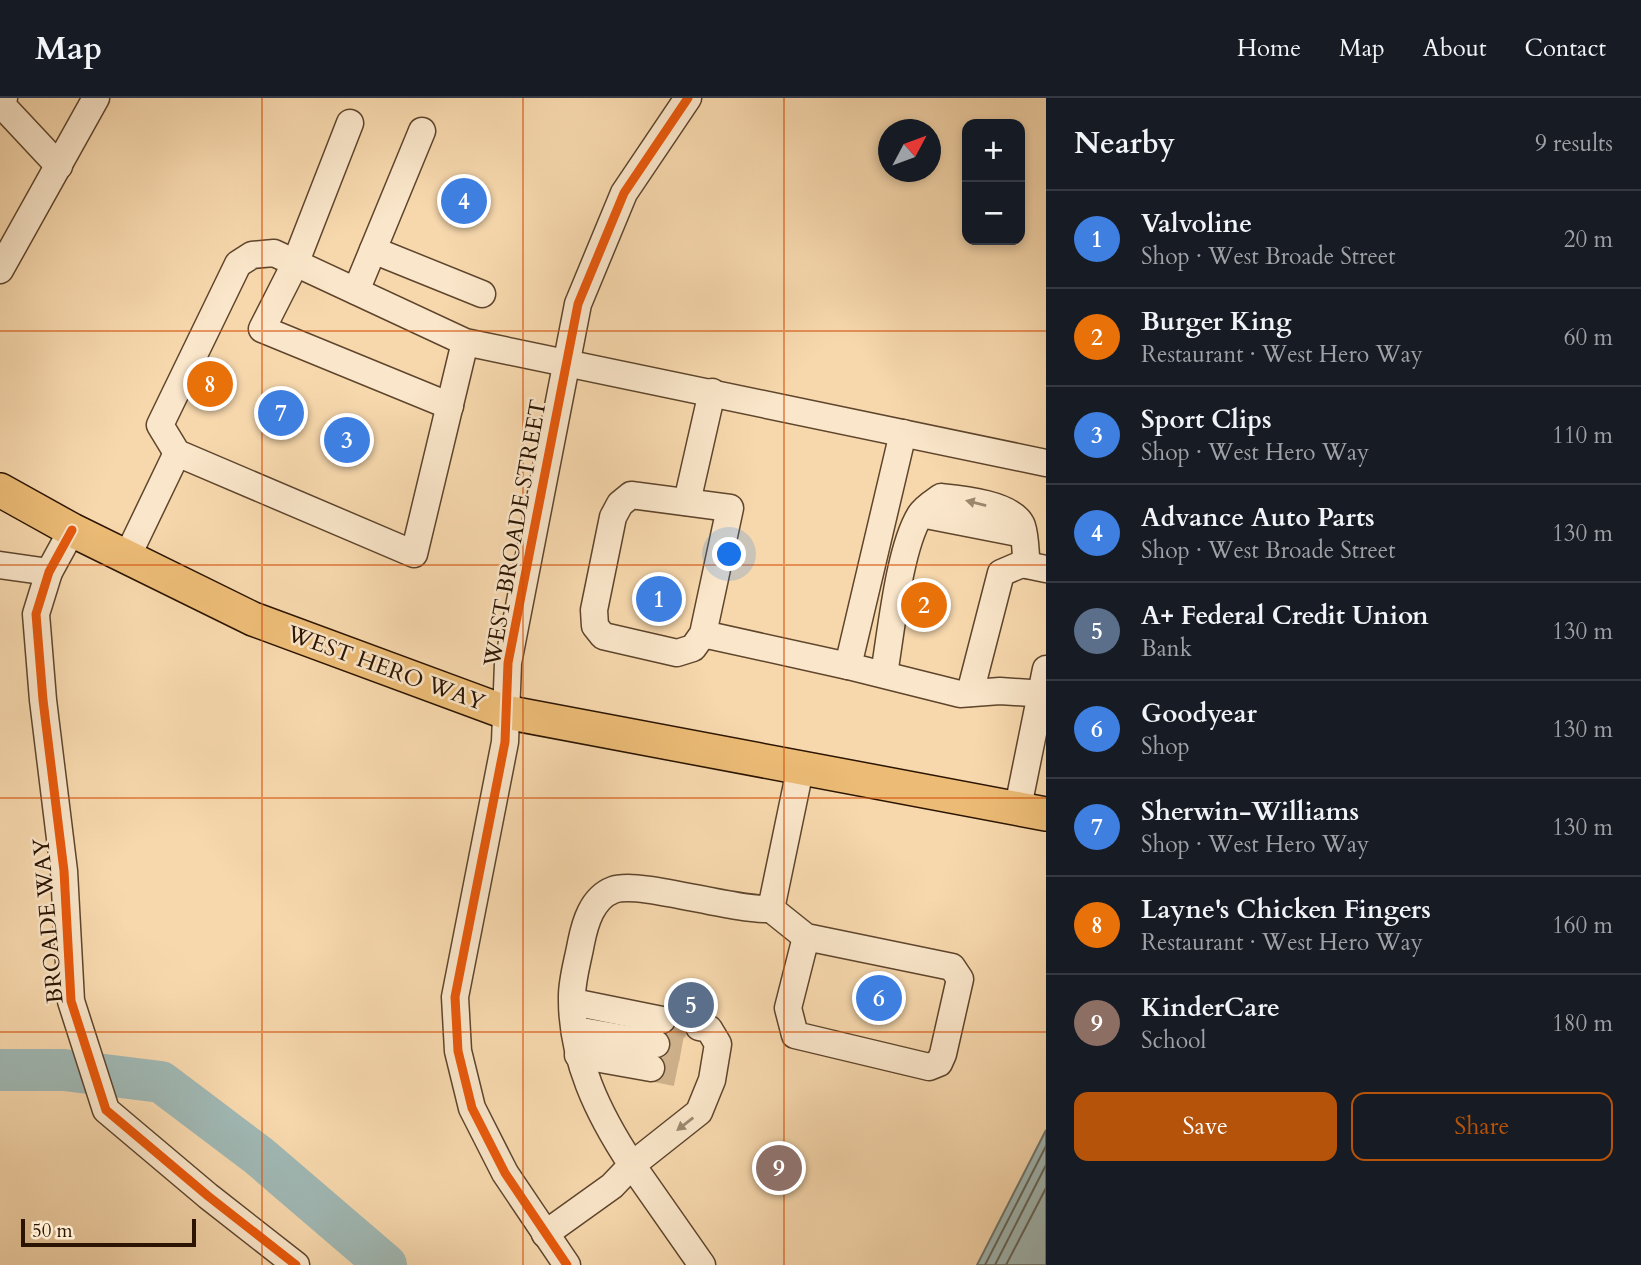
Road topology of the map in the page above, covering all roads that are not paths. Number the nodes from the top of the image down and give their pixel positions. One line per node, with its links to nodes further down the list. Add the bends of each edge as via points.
1 (4, 98): 6 (street, via 1,104)
2 (96, 98): 6 (street)
3 (688, 98): 13 (street, WEST BROADE STREET, via 624,194 578,304)
4 (350, 123): 8 (street)
5 (422, 131): 7 (street)
6 (59, 166): 9 (street)
7 (373, 250): 10 (street); 11 (street)
8 (295, 264): 10 (street); 15 (street, via 262,329); 17 (street, via 274,253 252,255 238,264 160,425)
9 (0, 270)
10 (356, 291): 12 (street)
11 (482, 294)
12 (465, 342): 13 (street); 15 (street)
13 (566, 360): 14 (street); 31 (street, WEST BROADE STREET, via 508,663)
14 (712, 392): 16 (street); 20 (street)
15 (450, 406): 17 (street, via 414,554)
16 (903, 433): 18 (street); 27 (street)
17 (177, 453): 22 (street)
18 (1046, 463)
19 (0, 490): 21 (main road, WEST HERO WAY)
20 (687, 502): 26 (street, via 730,508); 26 (street, via 631,495 620,504 613,517 594,610 595,626 616,641 677,653 693,648)
21 (72, 530): 22 (main road, WEST HERO WAY); 25 (street, BROADE WAY)
22 (127, 557): 31 (main road, WEST HERO WAY, via 253,619)
23 (0, 565): 25 (street)
24 (1036, 567): 28 (street, one-way to 28, via 1023,534 921,514 902,570); 30 (street, via 1011,567 1001,573)
25 (49, 572): 40 (street, BROADE WAY, via 36,614 64,871 71,1001 106,1110)
26 (704, 634): 27 (street)
27 (848, 666): 28 (street)
28 (884, 674): 30 (street)
29 (1044, 685): 30 (street); 33 (street)
30 (970, 693)
31 (505, 712): 32 (main road, WEST HERO WAY); 39 (street, WEST BROADE STREET, via 505,742 455,997 458,1051 472,1108 505,1173)
32 (801, 765): 33 (main road, WEST HERO WAY); 34 (street)
33 (1032, 810)
34 (771, 909): 35 (street); 36 (street, via 749,910 632,888 612,890 590,912 583,933)
35 (806, 937): 35 (street, via 908,956 958,972 939,1063 929,1067 795,1035 788,1008)
36 (576, 1029): 36 (street, via 656,1044); 38 (street, via 607,1128)
37 (704, 1056): 38 (street, one-way to 38, via 699,1112)
38 (632, 1165): 39 (street); 42 (street)
39 (545, 1234): 41 (street, WEST BROADE STREET)
40 (296, 1265)
41 (567, 1265)
42 (702, 1265)

